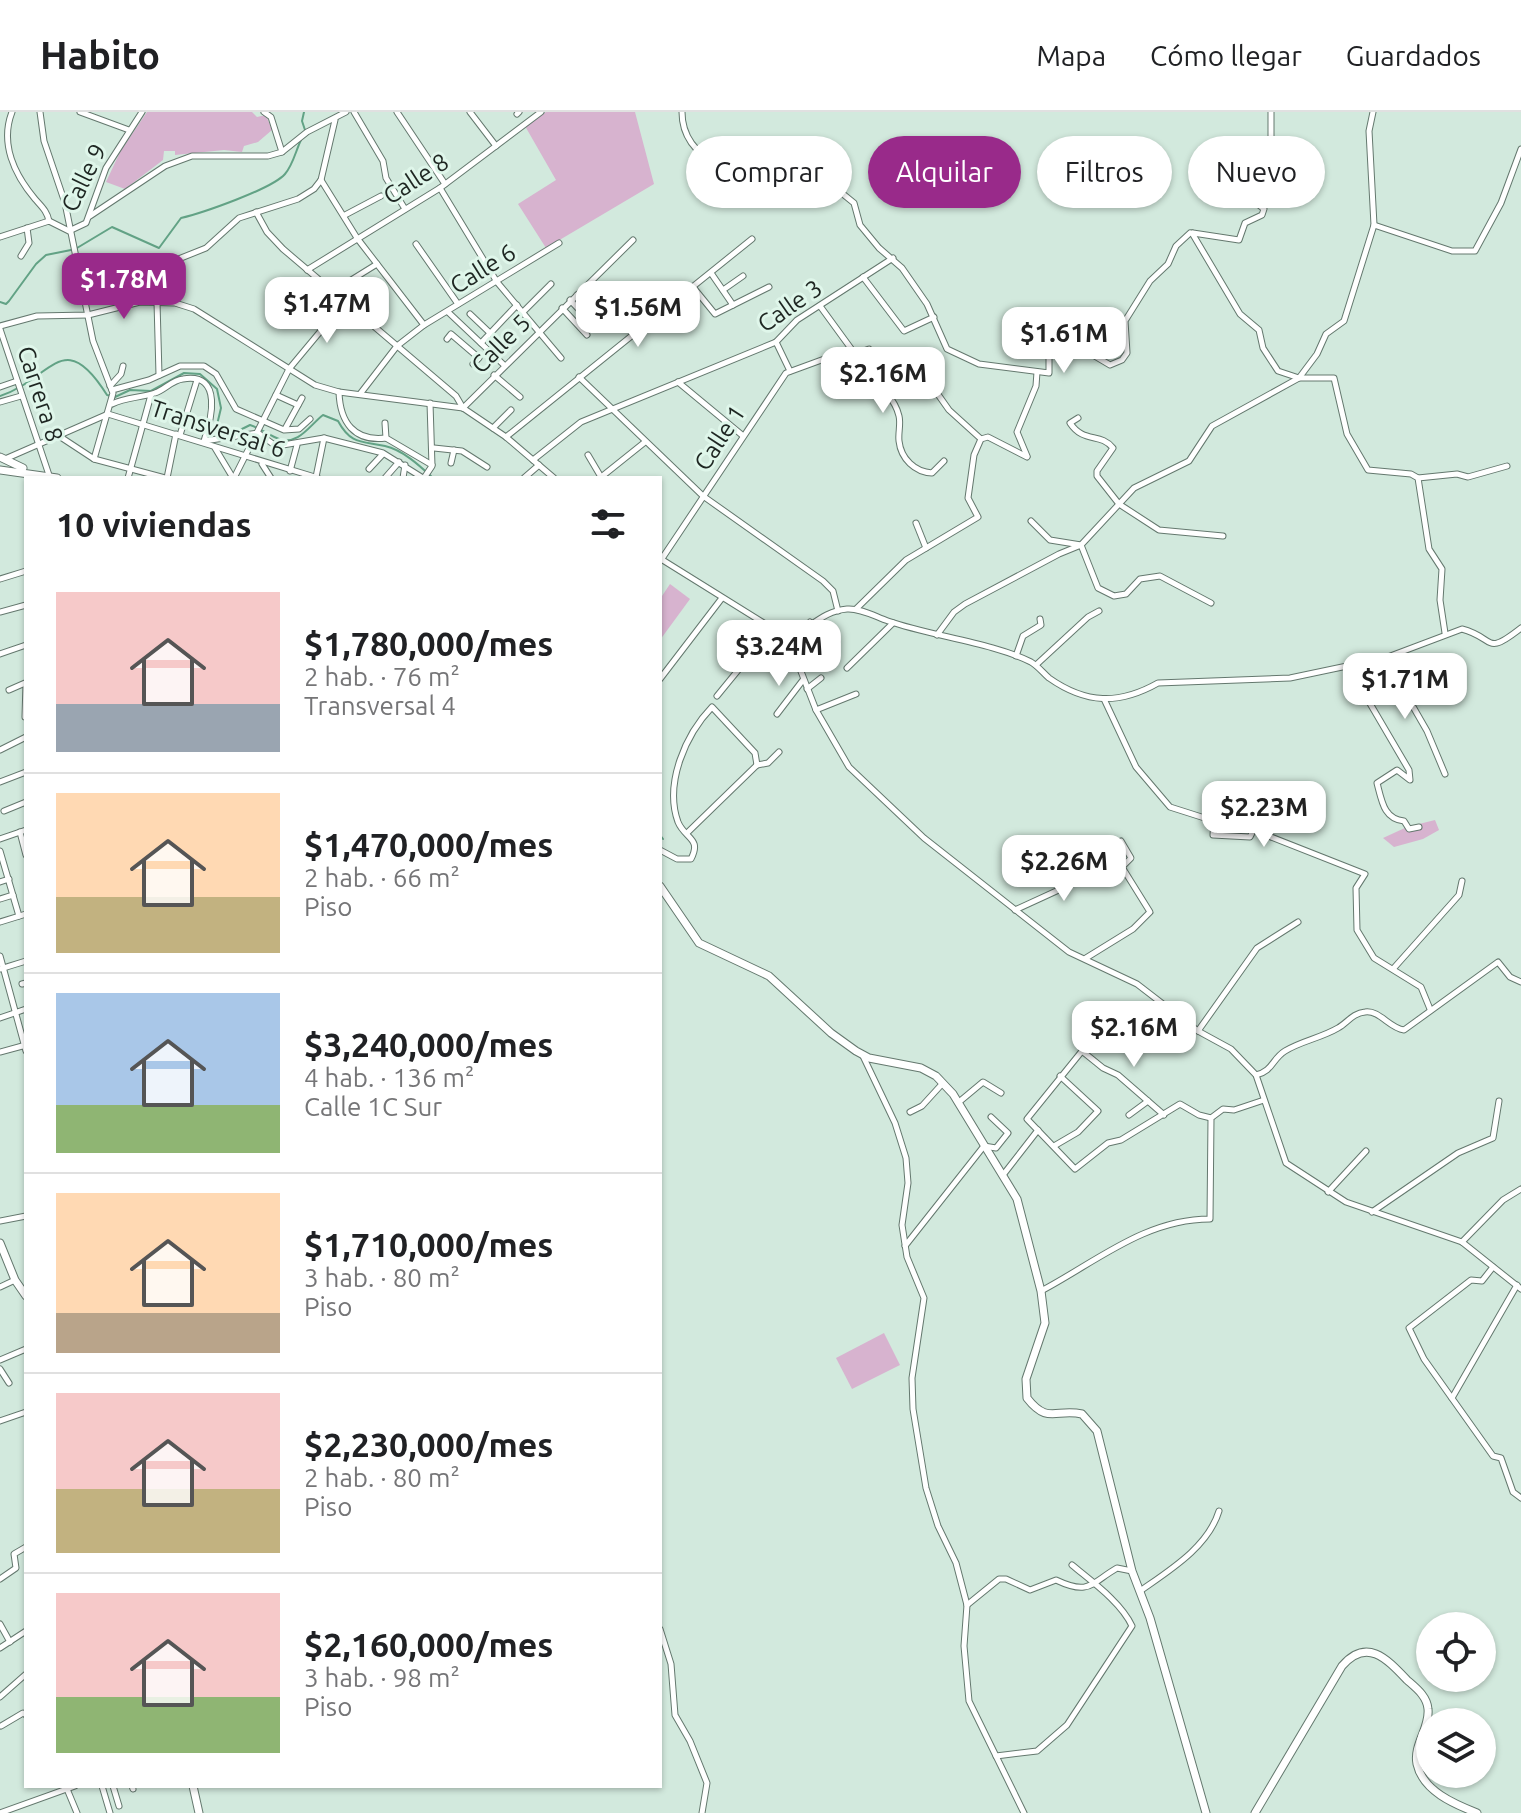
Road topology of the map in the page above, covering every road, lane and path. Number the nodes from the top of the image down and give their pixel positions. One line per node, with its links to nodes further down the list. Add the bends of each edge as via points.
1 (12, 112): 27 (street, via 1,138 3,148)
2 (40, 112): 30 (street)
3 (80, 112): 16 (street)
4 (142, 112): 14 (street, Calle 9)
5 (261, 112): 19 (street, via 271,117)
6 (346, 112): 15 (street)
7 (354, 112): 23 (street)
8 (397, 112): 21 (street)
9 (470, 112): 17 (street)
10 (541, 112): 17 (street, Calle 8)
11 (682, 112): 39 (street, via 693,146 720,166 767,154 811,168 854,203 860,225)
12 (1271, 112): 91 (street, via 1271,141 1255,202 1264,209 1262,215 1245,223 1239,240 1192,233 1240,314 1259,330 1270,363)
13 (1373, 112): 28 (street, via 1369,131)
14 (136, 115): 16 (street, Calle 9)
15 (335, 120): 19 (street); 20 (street)
16 (129, 130): 26 (street, Calle 9, via 106,168)
17 (496, 146): 21 (street, Calle 8)
18 (1521, 149): 28 (street, via 1475,251 1452,251)
19 (282, 152): 26 (street, via 192,156 146,176)
20 (321, 180): 24 (street, via 298,199); 25 (street)
21 (442, 186): 23 (street, Calle 8); 47 (street)
22 (381, 196): 25 (street)
23 (405, 209): 33 (street, Calle 8)
24 (256, 212): 40 (street, via 239,218 206,248 126,280 108,279); 42 (street, via 267,232)
25 (345, 215): 33 (street)
26 (90, 216): 30 (street, Calle 9, via 81,228)
27 (49, 221): 29 (street, Calle 9); 30 (street, Calle 9)
28 (1374, 225): 91 (street, via 1344,321 1326,334)
29 (27, 228): 32 (street, Calle 9); 38 (street, via 29,243)
30 (69, 231): 40 (street)
31 (1190, 233): 87 (street, via 1125,321 1129,345 1122,360 1110,365 1066,339 1035,329 1028,333 1045,347 1052,368 1046,374)
32 (0, 237)
33 (357, 238): 41 (street); 42 (street, Calle 8)
34 (752, 239): 43 (street)
35 (633, 240): 53 (street, Calle 5)
36 (559, 243): 47 (street, Calle 6)
37 (416, 244): 57 (street)
38 (21, 256)
39 (893, 258): 45 (street, Calle 3); 67 (street)
40 (76, 264): 66 (street)
41 (377, 264): 46 (street); 69 (street)
42 (307, 270): 56 (street)
43 (711, 273): 49 (street); 51 (street)
44 (743, 276): 51 (street)
45 (863, 277): 60 (street, Calle 3); 67 (street, via 904,331)
46 (348, 282)
47 (497, 282): 57 (street, Calle 6); 58 (street)
48 (551, 284): 63 (street)
49 (693, 287): 59 (street, via 715,314); 90 (street)
50 (769, 287): 59 (street)
51 (723, 290): 59 (street)
52 (360, 292): 56 (street)
53 (577, 295): 54 (street, Calle 5); 64 (street)
54 (570, 300): 61 (street, Calle 5); 68 (street)
55 (157, 302): 66 (street); 85 (street, via 194,309); 88 (street)
56 (344, 303): 79 (street); 85 (street)
57 (458, 304): 62 (street, Calle 6)
58 (517, 305): 63 (street); 72 (street)
59 (733, 305)
60 (820, 306): 76 (street, Calle 3); 138 (street, via 855,354 869,349 862,373 888,393 899,416 905,458 919,472 932,473)
61 (562, 308): 71 (street, Calle 5); 73 (street)
62 (448, 312): 69 (street, Calle 6); 74 (street)
63 (523, 312): 71 (street)
64 (595, 313)
65 (470, 314): 72 (street)
66 (88, 315): 70 (street, via 37,316); 99 (street)
67 (934, 317): 87 (street, via 944,344 953,352 979,364)
68 (589, 320)
69 (424, 325): 79 (street, Calle 6)
70 (0, 327): 94 (street, Carrera 8)
71 (540, 331): 80 (street); 83 (street, Calle 5)
72 (490, 333): 77 (street)
73 (587, 335)
74 (474, 336): 77 (street); 78 (street)
75 (447, 339): 78 (street, via 451,334)
76 (776, 342): 86 (street); 93 (street, Calle 3)
77 (481, 343): 83 (street)
78 (465, 345): 82 (street, via 479,358)
79 (397, 346): 102 (street, Calle 6); 106 (street)
80 (561, 358)
81 (827, 358): 86 (street)
82 (473, 364)
83 (504, 365): 89 (street, Calle 5)
84 (123, 366): 99 (street)
85 (289, 369): 96 (street); 101 (street)
86 (790, 371): 119 (street, Calle 1)
87 (1037, 372): 125 (street, via 1017,432 1027,457 988,437)
88 (159, 375): 99 (street); 114 (street, via 180,366 204,366 216,374 231,405)
89 (494, 375): 103 (street); 106 (street, Calle 5)
90 (579, 377): 107 (street); 121 (street)
91 (1299, 378): 167 (street, via 1334,378 1347,434 1368,470); 169 (street, via 1212,426 1189,461 1134,488)
92 (197, 380): 100 (street, via 183,379); 117 (street, via 214,403); 118 (street)
93 (678, 382): 107 (street, Calle 3); 119 (street)
94 (17, 383): 95 (street); 98 (street, Carrera 8)
95 (0, 387)
96 (339, 392): 102 (street); 123 (street, via 347,426 372,440)
97 (937, 393): 125 (street)
98 (21, 394): 104 (street); 128 (street, Carrera 8)
99 (112, 394): 100 (street); 109 (street)
100 (151, 395): 113 (street)
101 (276, 395): 114 (street); 116 (street, via 300,402)
102 (359, 395): 105 (street)
103 (520, 397)
104 (0, 402)
105 (430, 403): 106 (street); 131 (street)
106 (463, 408): 115 (street)
107 (613, 409): 127 (street); 137 (street, Calle 3, via 581,422)
108 (511, 410): 115 (street)
109 (108, 414): 113 (street, Transversal 6); 120 (street); 136 (street)
110 (1078, 418): 169 (street, via 1070,423 1080,435 1106,440 1113,448 1097,476)
111 (310, 419): 116 (street, via 299,429)
112 (385, 423): 123 (street)
113 (143, 424): 118 (street, Transversal 6); 146 (street)
114 (261, 426): 116 (street); 124 (street); 129 (street, via 273,444); 135 (street)
115 (493, 428): 121 (street)
116 (284, 430)
117 (207, 432): 124 (street); 126 (street)
118 (178, 434): 126 (street, Transversal 6); 154 (street)
119 (742, 435): 168 (street, Calle 1)
120 (59, 436): 128 (street); 136 (street)
121 (506, 437): 137 (street)
122 (324, 438): 129 (street); 133 (street); 160 (street)
123 (386, 438): 150 (street)
124 (215, 439): 126 (street)
125 (981, 439): 174 (street, via 968,498 978,517)
126 (204, 441): 130 (street, Transversal 6)
127 (645, 442): 166 (street); 168 (street)
128 (38, 445): 139 (street); 151 (street, Carrera 8)
129 (297, 445): 149 (street)
130 (215, 448): 135 (street, Transversal 6); 155 (street)
131 (434, 448): 132 (street); 150 (street)
132 (454, 450): 141 (street); 145 (street)
133 (383, 453): 142 (street); 148 (street)
134 (588, 455): 165 (street)
135 (245, 457): 140 (street, Transversal 6); 156 (street)
136 (94, 459): 146 (street)
137 (533, 460): 143 (street)
138 (944, 461)
139 (1, 462): 151 (main road)
140 (262, 463): 147 (street, Transversal 6); 157 (street)
141 (451, 463)
142 (402, 464): 150 (street); 161 (street); 162 (street)
143 (539, 465): 163 (street); 164 (street)
144 (1507, 466): 167 (street, via 1468,477)
145 (487, 467)
146 (130, 469): 152 (street); 153 (street)
147 (280, 469): 149 (street, Transversal 6); 158 (street)
148 (369, 469)
149 (290, 471): 159 (street, Transversal 6)
150 (427, 473)
151 (49, 476)
152 (128, 476)
153 (158, 476)
154 (167, 476)
155 (232, 476)
156 (234, 476)
157 (270, 476)
158 (283, 476)
159 (309, 476)
160 (317, 476)
161 (387, 476)
162 (403, 476)
163 (526, 476)
164 (552, 476)
165 (599, 476)
166 (601, 476)
167 (1418, 478): 191 (street, via 1429,549 1442,569)
168 (703, 496): 175 (street, Calle 1); 183 (street, via 823,581 833,591)
169 (1119, 504): 172 (street, via 1159,530); 173 (street)
170 (1031, 521): 173 (street, via 1050,540)
171 (916, 523): 174 (street)
172 (1223, 536)
173 (1081, 545): 180 (street, via 1098,588 1114,596 1126,594 1140,579 1160,576); 192 (street, via 965,604)
174 (926, 548): 182 (street, via 906,560)
175 (662, 558)
176 (662, 560): 179 (street)
177 (24, 572): 178 (street)
178 (0, 579)
179 (722, 598): 190 (street); 202 (street)
180 (1211, 603)
181 (24, 606): 185 (street)
182 (856, 609): 183 (street); 188 (street)
183 (838, 611): 187 (street)
184 (1099, 611): 199 (street)
185 (0, 612)
186 (1040, 619): 197 (street, via 1041,625 1023,636)
187 (810, 622): 193 (street); 194 (street)
188 (893, 623): 192 (street); 201 (street)
189 (1521, 628): 191 (street, via 1493,645 1462,629)
190 (771, 630): 193 (street); 209 (street)
191 (1445, 633): 198 (street)
192 (937, 635): 197 (street)
193 (788, 638): 204 (street)
194 (837, 642)
195 (24, 646): 196 (street)
196 (0, 654)
197 (1016, 656): 199 (street)
198 (1385, 658): 200 (street); 218 (street)
199 (1036, 665): 210 (street, via 1071,692)
200 (1348, 666): 210 (street, via 1290,678 1158,683); 222 (street, via 1409,770 1410,780 1397,770 1377,783 1386,812 1409,829)
201 (847, 668)
202 (662, 676)
203 (821, 678): 206 (street)
204 (803, 680): 206 (street); 212 (street)
205 (24, 684): 207 (street)
206 (807, 689): 211 (street)
207 (9, 690)
208 (856, 694): 211 (street)
209 (717, 696)
210 (1104, 699): 244 (street, via 1136,767 1170,807 1214,821 1213,835 1250,837 1259,827 1266,835 1365,874 1356,888 1357,930 1374,958)
211 (816, 710): 236 (street, via 849,767 924,838)
212 (777, 714)
213 (24, 738): 214 (street)
214 (0, 750)
215 (779, 752): 216 (street)
216 (757, 765): 224 (street); 224 (street, via 755,753 712,707 695,724 674,776 679,823)
217 (24, 773): 219 (street)
218 (1445, 774)
219 (0, 782)
220 (24, 803): 221 (street)
221 (4, 811)
222 (1419, 827)
223 (23, 831): 225 (street)
224 (687, 833): 228 (street, via 696,844 691,859)
225 (0, 839)
226 (1121, 841): 241 (street, via 1131,858 1122,867 1150,912)
227 (0, 851): 230 (street)
228 (662, 851)
229 (1100, 871): 236 (street)
230 (9, 879): 232 (street); 234 (street)
231 (1462, 881): 244 (street, via 1459,895)
232 (0, 882)
233 (662, 889): 254 (main road, via 699,943 769,976)
234 (13, 895): 235 (street); 237 (street)
235 (0, 899)
236 (1015, 910): 241 (street, via 1069,952)
237 (22, 915): 238 (street)
238 (0, 922)
239 (1298, 922): 250 (street, via 1257,948)
240 (0, 956): 243 (street)
241 (1086, 958): 250 (street, via 1137,984)
242 (24, 962): 243 (street)
243 (2, 968): 248 (street)
244 (1393, 969): 246 (street, via 1421,987)
245 (1521, 982): 246 (street, via 1498,962)
246 (1430, 1009): 255 (street, via 1404,1030 1364,1012 1281,1053 1271,1069)
247 (24, 1010): 248 (street)
248 (16, 1012): 249 (street); 251 (street)
249 (0, 1018)
250 (1198, 1031): 255 (street, via 1231,1049)
251 (24, 1040)
252 (24, 1047): 253 (street)
253 (0, 1052)
254 (861, 1053): 257 (main road, via 921,1068); 280 (street, via 906,1158)
255 (1256, 1075): 259 (street)
256 (1060, 1076): 260 (street, via 1082,1051); 268 (street, via 1027,1119); 270 (street, via 1098,1111)
257 (943, 1083): 262 (main road); 263 (street)
258 (1001, 1093): 262 (street, via 983,1082)
259 (1263, 1097): 267 (street); 274 (street, via 1286,1163)
260 (1148, 1101): 264 (street); 265 (street)
261 (1499, 1101): 275 (street, via 1495,1137 1458,1153)
262 (959, 1102): 269 (main road)
263 (910, 1112)
264 (1129, 1115)
265 (1164, 1115): 267 (street, via 1180,1104); 270 (street, via 1108,1143 1075,1169)
266 (991, 1117): 269 (street, via 1008,1133 996,1148)
267 (1211, 1118): 285 (street, via 1212,1217 1154,1227)
268 (1038, 1130): 270 (street); 272 (street)
269 (984, 1146): 272 (main road); 280 (street)
270 (1054, 1146)
271 (1366, 1151): 274 (street)
272 (1003, 1175): 285 (main road, via 1017,1199)
273 (1521, 1189): 278 (street)
274 (1328, 1192): 275 (street)
275 (1371, 1213): 278 (street)
276 (24, 1216): 277 (street)
277 (0, 1221)
278 (1462, 1242): 281 (street)
279 (1, 1243): 282 (main road)
280 (905, 1246): 302 (street, via 924,1298 912,1378 926,1488)
281 (1493, 1267): 284 (street); 291 (street, via 1482,1281 1471,1280 1409,1328)
282 (15, 1280): 283 (street); 286 (main road)
283 (0, 1287)
284 (1519, 1287): 291 (street)
285 (1041, 1291): 298 (main road, via 1045,1323 1026,1379 1027,1398 1042,1414 1075,1413 1093,1423)
286 (24, 1293)
287 (24, 1350): 288 (street)
288 (0, 1360)
289 (0, 1369): 290 (street)
290 (9, 1383)
291 (1452, 1398): 294 (street, via 1493,1456 1501,1458 1513,1492)
292 (24, 1413): 293 (street)
293 (0, 1421)
294 (1521, 1498)
295 (1219, 1511): 301 (street, via 1213,1530)
296 (24, 1548): 299 (street, via 14,1554 16,1568)
297 (1072, 1565): 300 (street)
298 (1132, 1571): 300 (street, via 1117,1568); 301 (main road)
299 (0, 1579)
300 (1096, 1585): 302 (street, via 1070,1586 1056,1580 1030,1590 999,1579); 312 (street, via 1132,1626 1067,1725 1037,1751)
301 (1140, 1591): 324 (main road)
302 (967, 1605): 312 (street, via 969,1701)
303 (0, 1624): 306 (street)
304 (24, 1632): 306 (street)
305 (662, 1635): 322 (street, via 671,1664 675,1715 707,1783)
306 (10, 1642): 307 (street)
307 (0, 1648)
308 (24, 1676): 309 (street)
309 (0, 1697)
310 (24, 1714): 311 (street)
311 (1, 1726)
312 (995, 1756): 323 (street)
313 (103, 1788): 320 (street)
314 (114, 1788): 317 (street)
315 (193, 1788): 321 (main road)
316 (67, 1789): 318 (street); 319 (street)
317 (119, 1806)
318 (0, 1813)
319 (77, 1813)
320 (110, 1813)
321 (199, 1813)
322 (702, 1813)
323 (1024, 1813)
324 (1206, 1813)
325 (1255, 1813): 326 (main road, via 1342,1666 1351,1656 1366,1652 1388,1660 1423,1696 1428,1720 1417,1765 1437,1794)
326 (1477, 1813)

